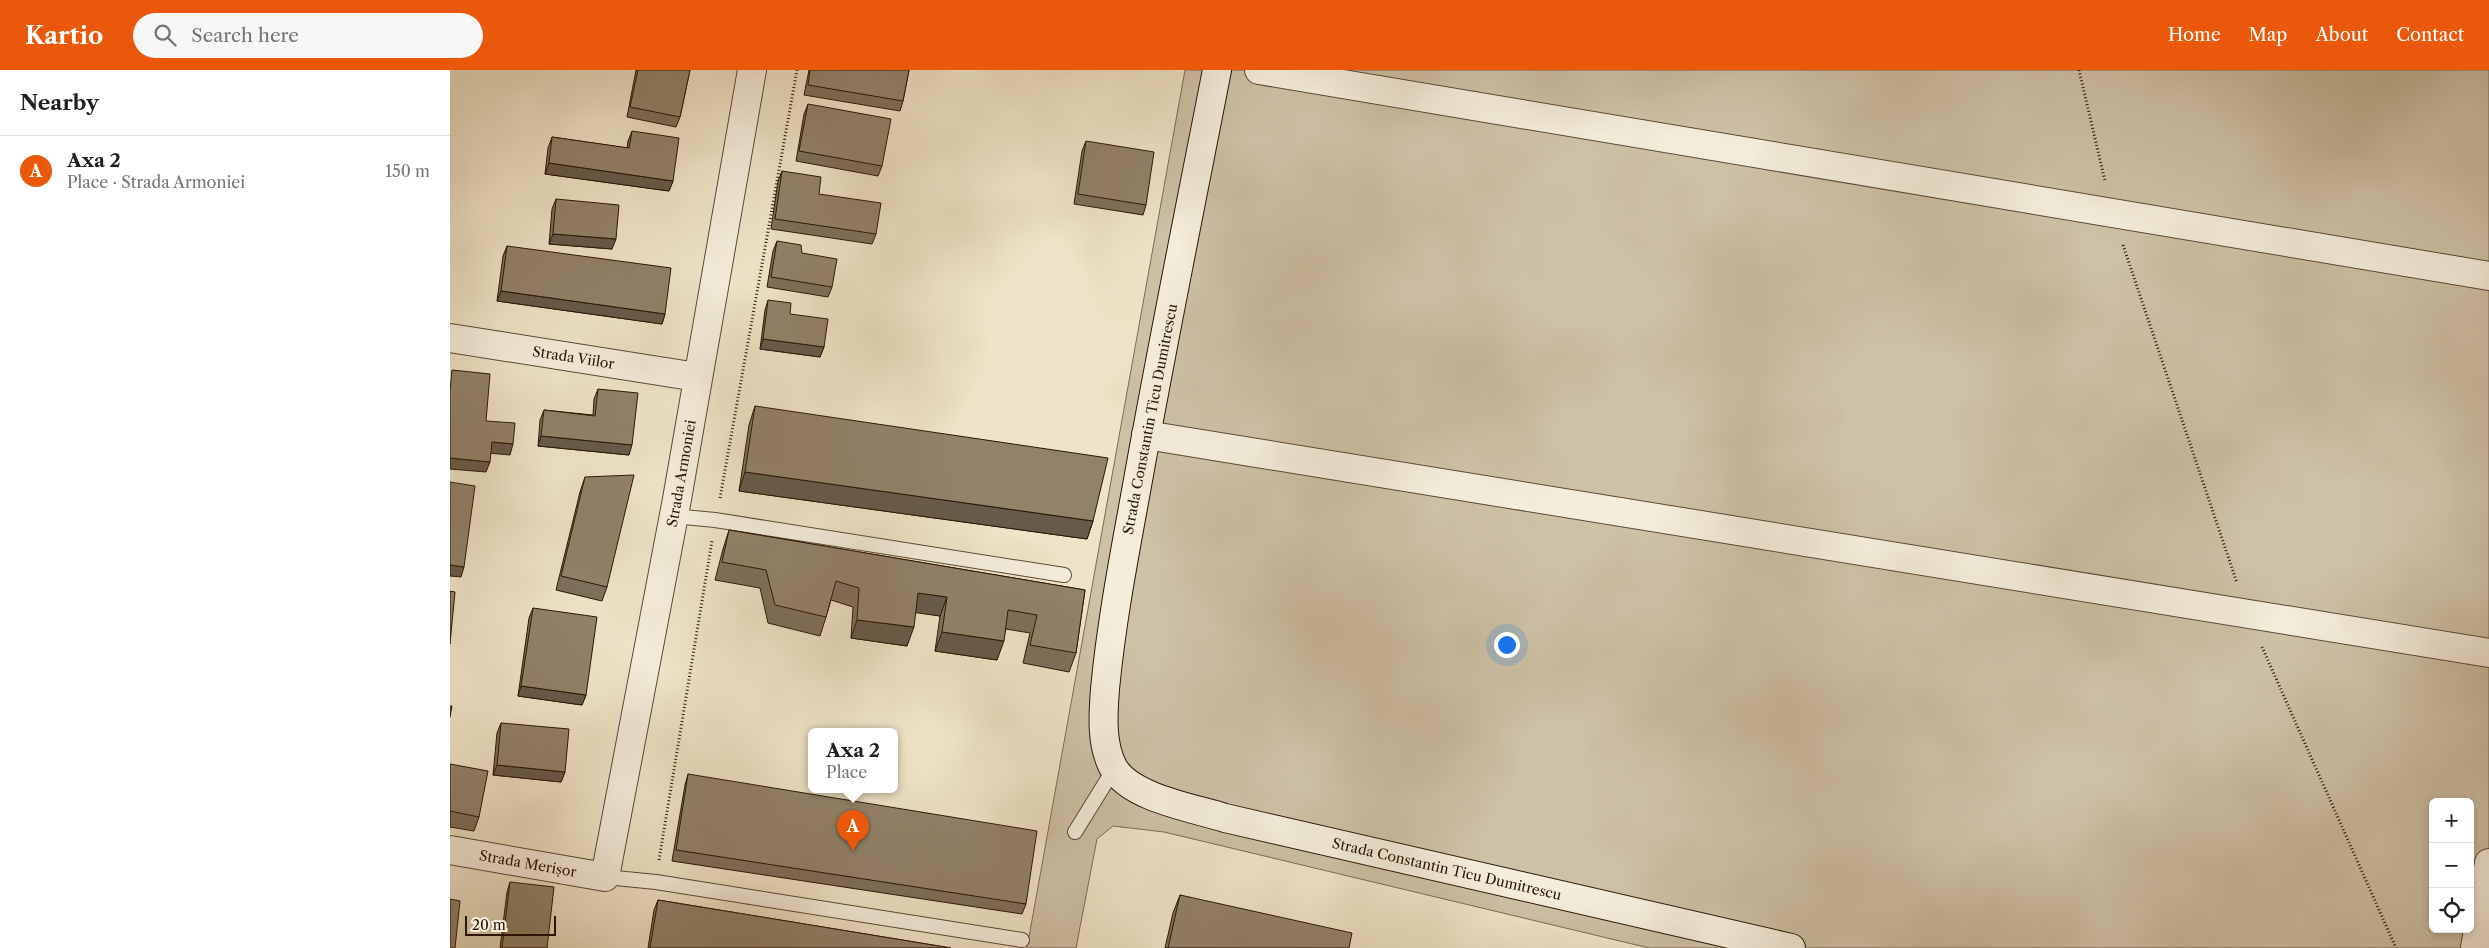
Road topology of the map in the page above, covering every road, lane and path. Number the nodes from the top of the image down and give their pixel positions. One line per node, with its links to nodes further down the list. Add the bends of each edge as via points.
1 (752, 70): 9 (street, Strada Armoniei)
2 (797, 70): 12 (path)
3 (1217, 70): 10 (street, Strada Constantin Ticu Dumitrescu)
4 (1259, 70): 6 (street)
5 (2079, 70): 6 (path)
6 (2112, 214): 7 (street); 14 (path)
7 (2489, 276)
8 (450, 338): 9 (street, Strada Viilor)
9 (697, 377): 11 (street, Strada Armoniei)
10 (1146, 435): 14 (street); 16 (street, Strada Constantin Ticu Dumitrescu, via 1105,689 1104,734)
11 (673, 516): 12 (lane); 20 (street, Strada Armoniei)
12 (716, 520): 13 (lane); 21 (path)
13 (1064, 575)
14 (2248, 614): 15 (street); 24 (path)
15 (2489, 653)
16 (1114, 769): 17 (lane); 23 (street, Strada Constantin Ticu Dumitrescu, via 1126,782 1145,793 1225,818)
17 (1075, 832)
18 (450, 850): 20 (street, Strada Merișor)
19 (2489, 863): 25 (street)
20 (606, 877): 21 (lane)
21 (656, 882): 22 (lane)
22 (1022, 940)
23 (1791, 948)
24 (2396, 948)
25 (2475, 948)

